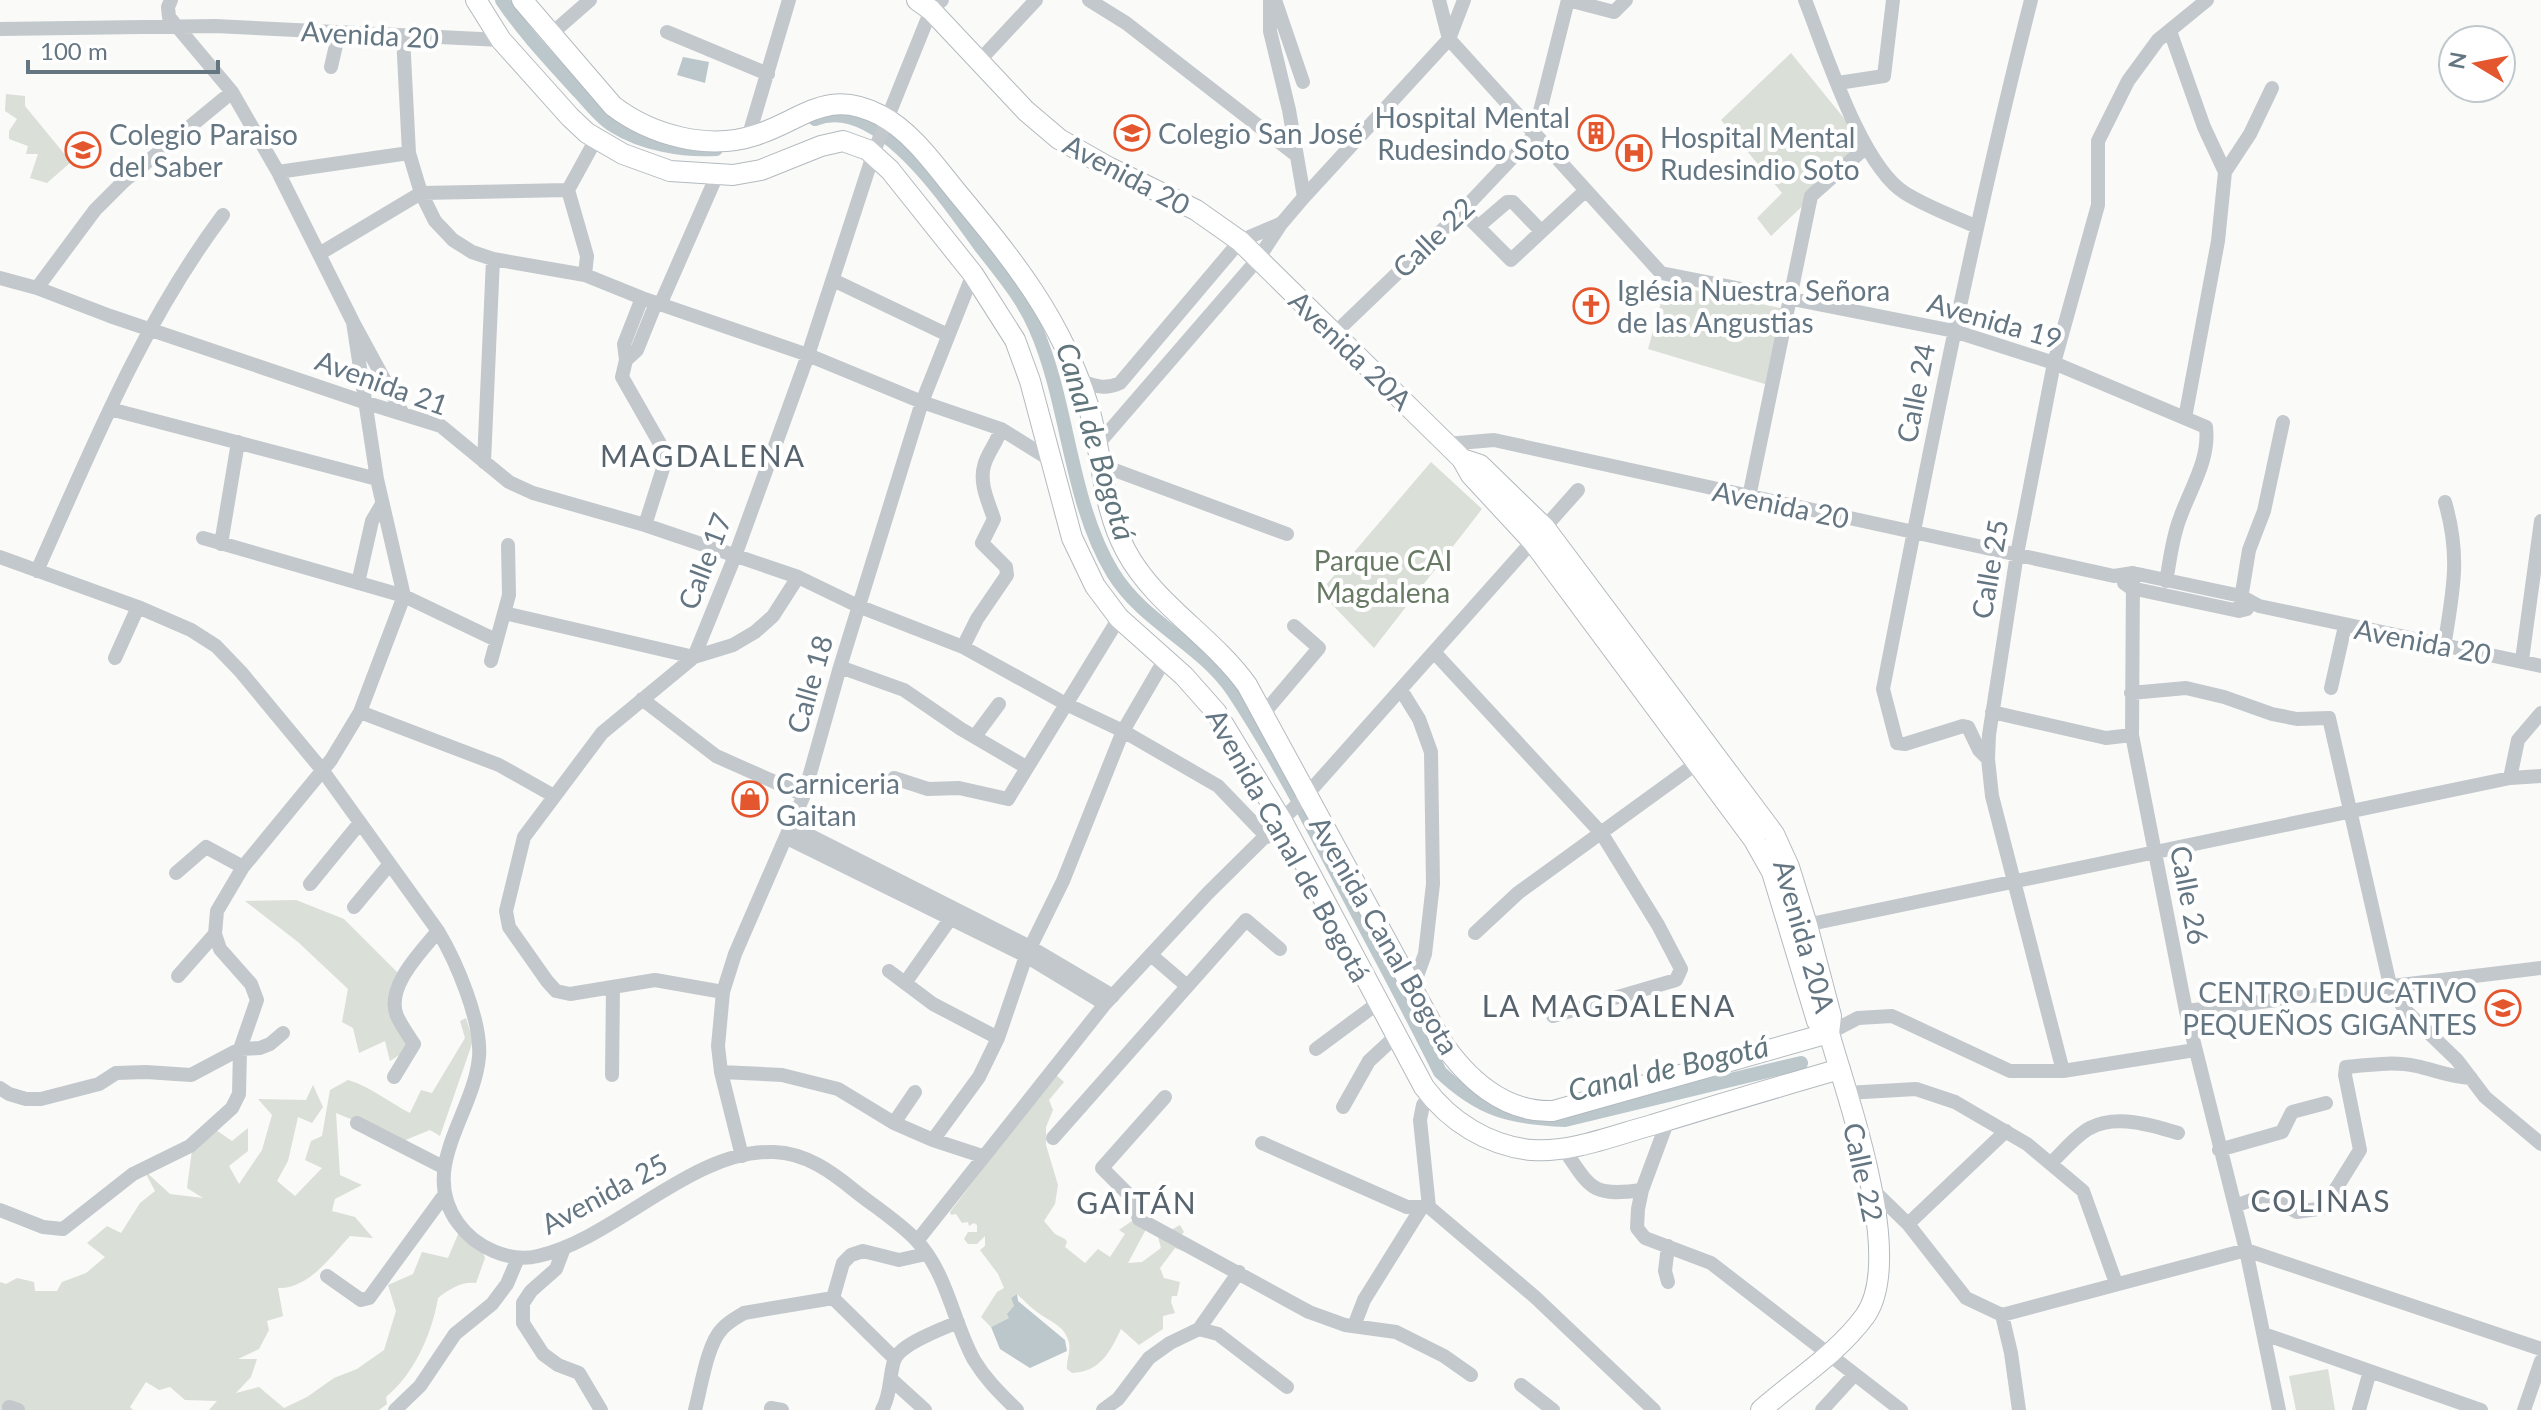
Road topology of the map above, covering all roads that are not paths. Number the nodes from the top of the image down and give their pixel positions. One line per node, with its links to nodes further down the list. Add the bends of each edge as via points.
1 (171, 0): 18 (street, via 169,17)
2 (476, 0): 26 (main road, Avenida Canal de Bogotá)
3 (522, 0): 23 (main road, Avenida Canal de Bogotá)
4 (590, 0): 23 (street)
5 (789, 0): 29 (street)
6 (1036, 0): 27 (street)
7 (1089, 0): 41 (street)
8 (1272, 0): 30 (street); 41 (street, via 1270,31)
9 (1439, 0): 25 (street, Avenida 19)
10 (1464, 0): 25 (street)
11 (1568, 0): 12 (street, via 1614,12); 35 (street, Calle 22)
12 (1626, 0)
13 (1805, 0): 31 (street)
14 (1893, 0): 31 (street, via 1884,76)
15 (2031, 0): 53 (street, Calle 24)
16 (2207, 0): 20 (street, Calle 25)
17 (930, 3): 27 (main road, Avenida 20); 34 (street, Calle 17)
18 (178, 28): 19 (street, Avenida 20); 21 (street, Avenida 20); 33 (street)
19 (0, 29)
20 (2170, 31): 43 (street); 74 (street, Calle 25, via 2128,81 2098,141 2098,205)
21 (339, 32): 24 (street, Avenida 20); 28 (street)
22 (667, 32): 29 (street)
23 (550, 35): 36 (main road, Avenida Canal de Bogotá, via 602,96 632,118 695,140)
24 (403, 36): 26 (street, Avenida 20); 40 (street)
25 (1449, 39): 35 (street, Avenida 19); 48 (street)
26 (501, 40): 37 (main road, Avenida Canal de Bogotá)
27 (980, 60): 55 (main road, Avenida 20, via 1059,139 1196,210)
28 (331, 67)
29 (768, 74): 36 (street)
30 (1303, 82)
31 (1838, 83): 38 (street)
32 (2272, 88): 43 (street)
33 (232, 92): 42 (street); 65 (street, via 95,210)
34 (886, 122): 36 (main road, Avenida Canal de Bogotá, via 855,105 828,104); 39 (street, Calle 17); 75 (main road, Avenida Canal de Bogotá, via 919,147 1025,275)
35 (1534, 135): 46 (street, Avenida 19); 49 (street, Calle 22)
36 (748, 138)
37 (596, 139): 44 (main road, Avenida Canal de Bogotá, via 654,166); 45 (street)
38 (1865, 148): 53 (street, via 1903,193); 66 (street, via 1811,196)
39 (874, 151): 44 (main road, Avenida Canal de Bogotá, via 837,141 761,170); 60 (main road, Avenida Canal de Bogotá); 63 (street, Calle 17)
40 (409, 153): 42 (street); 47 (street)
41 (1296, 155): 48 (street)
42 (278, 172): 56 (street)
43 (2225, 172): 80 (street, via 2218,241)
44 (717, 175): 67 (street)
45 (568, 190): 47 (street); 61 (street, via 587,256)
46 (1585, 191): 54 (street); 66 (street, Avenida 19, via 1661,273)
47 (421, 193): 56 (street); 57 (street, via 435,221 453,240)
48 (1304, 197): 51 (street)
49 (1462, 211): 52 (street); 71 (street, Calle 22)
50 (223, 215): 69 (street, via 188,261)
51 (1281, 224): 55 (street); 58 (street)
52 (1479, 226): 54 (street, via 1513,202); 54 (street, via 1511,260)
53 (1977, 227): 70 (street, Calle 24)
54 (1541, 231)
55 (1240, 241): 58 (main road, Avenida 20A); 59 (street)
56 (319, 254): 68 (street)
57 (493, 259): 61 (street); 87 (street)
58 (1258, 259): 64 (street); 71 (main road, Avenida 20A)
59 (1217, 269): 64 (street); 75 (street, via 1120,383 1098,387)
60 (973, 274): 72 (street, Calle 18); 86 (main road, Avenida Canal de Bogotá, via 1015,340)
61 (585, 275): 67 (street)
62 (0, 278): 65 (street, Avenida 21)
63 (833, 280): 72 (street); 73 (street, Calle 17)
64 (1236, 285): 85 (street)
65 (37, 288): 69 (street, Avenida 21)
66 (1790, 300): 70 (street, Avenida 19); 90 (street)
67 (653, 302): 73 (street); 94 (street, via 624,344 622,377 667,456)
68 (353, 322): 77 (street); 79 (street)
69 (149, 328): 77 (street, Avenida 21); 78 (street)
70 (1954, 331): 74 (street, Avenida 19); 95 (street, Calle 24)
71 (1334, 334): 84 (main road, Avenida 20A)
72 (948, 335): 76 (street, Calle 18)
73 (808, 355): 76 (street); 102 (street, Calle 17)
74 (2054, 363): 80 (street, Avenida 19); 101 (street, Calle 25)
75 (1080, 381): 85 (main road, Avenida Canal de Bogotá)
76 (922, 402): 82 (street); 111 (street, Calle 18)
77 (367, 403): 79 (street, Avenida 21); 88 (street)
78 (110, 409): 83 (street); 104 (street)
79 (403, 414): 87 (street, Avenida 21, via 441,426)
80 (2185, 418): 107 (street, via 2206,427 2208,437 2179,521)
81 (2283, 422): 110 (street)
82 (1001, 429): 86 (street); 118 (street, via 984,466 983,484 994,519 982,543 1006,567 1007,575)
83 (238, 442): 88 (street); 99 (street)
84 (1447, 444): 90 (street, Avenida 20, via 1494,440); 97 (main road, Avenida 20A, via 1471,475)
85 (1100, 455): 96 (street); 136 (main road, Avenida Canal de Bogotá, via 1109,515 1132,562 1237,672)
86 (1049, 459): 114 (main road, Avenida Canal de Bogotá, via 1080,558)
87 (484, 462): 94 (street, Avenida 21, via 533,493)
88 (377, 479): 92 (street)
89 (1578, 490): 97 (street)
90 (1749, 497): 95 (street, Avenida 20)
91 (2445, 502): 119 (street, via 2456,553)
92 (382, 504): 108 (street, via 372,521); 109 (street)
93 (2541, 521): 124 (street)
94 (645, 525): 102 (street, Avenida 21)
95 (1914, 532): 101 (street, Avenida 20); 142 (street, Calle 24, via 1883,689 1894,739 1905,744 1968,727)
96 (1287, 534)
97 (1539, 535): 120 (street); 141 (main road, Avenida 20A)
98 (203, 538): 99 (street)
99 (221, 544): 108 (street)
100 (508, 545): 113 (street)
101 (2017, 554): 106 (street, Avenida 20); 135 (street, Calle 25)
102 (735, 556): 105 (street, Avenida 21); 121 (street, Calle 17)
103 (0, 557): 104 (street, Avenida 25)
104 (37, 571): 112 (street, Avenida 25)
105 (798, 577): 111 (street, Avenida 21); 121 (street, via 773,616 755,632)
106 (2132, 581): 107 (street, Avenida 20); 110 (street, Avenida 20); 130 (street, Calle 26)
107 (2166, 581): 110 (street, Avenida 20)
108 (358, 583): 109 (street)
109 (404, 596): 117 (street); 134 (street)
110 (2240, 603): 116 (street, Avenida 20)
111 (858, 606): 118 (street, Avenida 21); 127 (street, Calle 18)
112 (138, 607): 122 (street); 144 (street, Avenida 25, via 216,646)
113 (504, 613): 117 (street); 121 (street)
114 (1119, 618): 123 (main road, Avenida Canal de Bogotá); 133 (street)
115 (1294, 626): 136 (street, via 1319,648)
116 (2345, 626): 119 (street, Avenida 20); 128 (street)
117 (496, 640): 125 (street)
118 (963, 647): 133 (street, Avenida 21)
119 (2444, 647): 124 (street, Avenida 20)
120 (1434, 652): 129 (street); 155 (street)
121 (694, 657): 131 (street, Calle 17)
122 (115, 658)
123 (1165, 659): 138 (street); 152 (main road, Avenida Canal de Bogotá, via 1216,712)
124 (2522, 660): 126 (street, Avenida 20)
125 (491, 661)
126 (2541, 666)
127 (840, 667): 139 (street, via 904,690); 148 (street, Calle 18)
128 (2331, 688)
129 (1401, 690): 150 (street); 179 (street, via 1431,752 1433,884 1425,954)
130 (2131, 693): 140 (street, Calle 26); 151 (street, via 2186,688 2272,714 2329,718)
131 (642, 699): 148 (street, via 716,756); 149 (street, Calle 17, via 602,733)
132 (999, 704): 139 (street)
133 (1066, 704): 138 (street, Avenida 21); 143 (street)
134 (360, 712): 144 (street); 149 (street, via 499,765)
135 (1992, 712): 140 (street, via 2106,738); 142 (street, Calle 25)
136 (1264, 713): 150 (main road, Avenida Canal de Bogotá)
137 (2541, 713): 147 (street, via 2518,740)
138 (1123, 731): 156 (street, Avenida 21, via 1218,786); 170 (street, via 1063,881)
139 (976, 735): 143 (street)
140 (2132, 735): 157 (street, Calle 26)
141 (1707, 756): 155 (street); 165 (main road, Avenida 20A)
142 (1988, 759): 161 (street, Calle 25)
143 (1026, 767): 146 (street, via 1008,799 959,788 928,789)
144 (323, 771): 153 (street, Avenida 25); 159 (street)
145 (2541, 776): 147 (street)
146 (894, 778)
147 (2510, 778): 151 (street)
148 (804, 795): 154 (street, Calle 18)
149 (554, 796): 178 (street, Calle 17, via 524,837 506,911 509,927 556,991)
150 (1304, 798): 152 (street); 179 (main road, Avenida Canal Bogota)
151 (2351, 810): 157 (street); 176 (street)
152 (1284, 819): 156 (street); 182 (main road, Avenida Canal de Bogotá)
153 (359, 824): 158 (street, Avenida 25); 162 (street)
154 (789, 832): 164 (street); 180 (street, Calle 18)
155 (1602, 834): 167 (street, via 1518,893); 184 (street, via 1681,969 1676,980)
156 (1267, 837): 171 (street)
157 (2155, 853): 161 (street); 183 (street, Calle 26)
158 (389, 865): 163 (street); 166 (street, Avenida 25)
159 (243, 867): 160 (street, via 206,847); 168 (street, via 217,911)
160 (176, 873)
161 (2014, 883): 165 (street); 193 (street, Calle 25)
162 (310, 884)
163 (354, 907)
164 (953, 915): 170 (street); 175 (street)
165 (1798, 927): 186 (main road, Avenida 20A, via 1817,1021)
166 (438, 931): 196 (street, via 404,972 394,1001 414,1044); 219 (street, Avenida 25, via 455,959 479,1055)
167 (1475, 933)
168 (215, 934): 174 (street); 189 (street, via 257,1000)
169 (1280, 949): 177 (street, via 1246,920)
170 (1028, 951): 181 (street); 188 (street)
171 (1151, 955): 177 (street); 181 (street)
172 (2541, 968): 176 (street)
173 (889, 971): 175 (street)
174 (178, 976)
175 (905, 983): 188 (street)
176 (2390, 985): 183 (street); 197 (street, via 2404,1009)
177 (1187, 986): 210 (street)
178 (613, 987): 180 (street, via 655,980); 195 (street)
179 (1413, 987): 186 (main road, Avenida Canal Bogota, via 1447,1050 1476,1082 1505,1101 1538,1111 1561,1109)
180 (723, 992): 194 (street, Calle 18)
181 (1109, 1000): 217 (street)
182 (1378, 1003): 187 (main road, Avenida Canal de Bogotá); 190 (street)
183 (2186, 1011): 191 (street, Calle 26)
184 (1553, 1016)
185 (283, 1033): 189 (street, via 260,1048)
186 (1829, 1033): 192 (main road, Calle 22); 193 (street, via 1858,1018 1892,1016 2010,1071)
187 (1396, 1036): 201 (main road, Avenida Canal de Bogotá); 204 (street, via 1369,1061)
188 (998, 1038): 211 (street, via 979,1077)
189 (240, 1049): 198 (street, via 191,1075 116,1073 99,1084 41,1099); 225 (street, via 239,1094 232,1108 190,1146 133,1174 63,1229)
190 (1316, 1049)
191 (2195, 1050): 193 (street); 215 (street, Calle 26)
192 (1840, 1069): 200 (main road, Calle 22); 205 (main road, Avenida Canal de Bogotá)
193 (2063, 1071)
194 (721, 1072): 207 (street, via 811,1080 838,1089); 216 (street, Calle 18)
195 (612, 1075)
196 (394, 1077)
197 (2471, 1078): 213 (street, via 2485,1097); 223 (street, via 2383,1063 2346,1067 2360,1150 2324,1208 2297,1212 2265,1195)
198 (0, 1088)
199 (915, 1092): 207 (street)
200 (1846, 1093): 208 (street, via 1916,1089 1955,1102); 221 (main road, Calle 22)
201 (1430, 1095): 214 (main road, Avenida Canal de Bogotá, via 1455,1119 1492,1140 1531,1150); 224 (street, via 1420,1120)
202 (1165, 1097): 232 (street, via 1102,1168 1132,1198 1139,1219 1152,1229)
203 (2326, 1103): 215 (street, via 2292,1112 2282,1132)
204 (1343, 1107)
205 (1668, 1120): 214 (main road, Avenida Canal de Bogotá); 220 (street)
206 (357, 1123): 219 (street)
207 (894, 1123): 211 (street)
208 (2006, 1131): 218 (street); 226 (street)
209 (2178, 1133): 218 (street, via 2111,1122 2089,1128)
210 (1053, 1138)
211 (933, 1140): 217 (street)
212 (1262, 1143): 224 (street, via 1407,1207)
213 (2541, 1144)
214 (1563, 1148): 220 (street, via 1596,1190)
215 (2219, 1150): 223 (street, Calle 26)
216 (742, 1156): 228 (street, Avenida 25, via 775,1152 831,1171); 229 (street, Avenida 25, via 701,1171)
217 (982, 1156): 228 (street)
218 (2051, 1163): 235 (street, via 2083,1191)
219 (443, 1167): 222 (street, Avenida 25)
220 (1642, 1190): 227 (street, via 1637,1228 1645,1238)
221 (1874, 1191): 226 (street); 243 (main road, Calle 22, via 1879,1273 1875,1294 1866,1315)
222 (445, 1194): 231 (street, Avenida 25, via 457,1222 474,1240); 233 (street, via 369,1298 361,1300)
223 (2235, 1206): 230 (street, Calle 26)
224 (1426, 1207): 239 (street, via 1364,1300); 252 (street, via 1535,1297)
225 (0, 1210)
226 (1908, 1224): 237 (street, via 1966,1298)
227 (1668, 1246): 234 (street); 243 (street, via 1711,1263)
228 (921, 1247): 236 (street, via 899,1260 863,1251 851,1255 843,1263); 238 (street, Avenida 25)
229 (564, 1248): 231 (street, Avenida 25); 254 (street, via 556,1269 523,1303 523,1323 543,1354 579,1373)
230 (2246, 1250): 235 (street); 241 (street, Calle 26); 242 (street)
231 (518, 1258): 253 (street, via 492,1304 455,1334 420,1386)
232 (1239, 1272): 239 (street, via 1309,1312); 240 (street)
233 (327, 1276)
234 (1668, 1282)
235 (2116, 1283): 237 (street)
236 (833, 1298): 244 (street); 255 (street, via 744,1313 720,1330)
237 (2002, 1315): 264 (street)
238 (958, 1322): 244 (street, via 903,1348); 258 (street, Avenida 25, via 990,1384)
239 (1354, 1326): 247 (street, via 1396,1332)
240 (1199, 1329): 251 (street, via 1218,1334); 259 (street, via 1149,1358)
241 (2264, 1334): 246 (street); 265 (street, Calle 26)
242 (2541, 1349)
243 (1828, 1354): 248 (street); 261 (main road, Calle 22)
244 (894, 1358): 249 (street)
245 (2541, 1361): 268 (street)
246 (2370, 1371): 266 (street); 267 (street)
247 (1471, 1375)
248 (1854, 1375): 262 (street); 263 (street)
249 (892, 1380): 256 (street); 257 (street)
250 (1521, 1385): 260 (street)
251 (1287, 1387)
252 (1648, 1407)
253 (395, 1410)
254 (601, 1410)
255 (695, 1410)
256 (882, 1410)
257 (925, 1410)
258 (1017, 1410)
259 (1103, 1410)
260 (1553, 1410)
261 (1761, 1410)
262 (1822, 1410)
263 (1900, 1410)
264 (2019, 1410)
265 (2279, 1410)
266 (2359, 1410)
267 (2481, 1410)
268 (2524, 1410)

